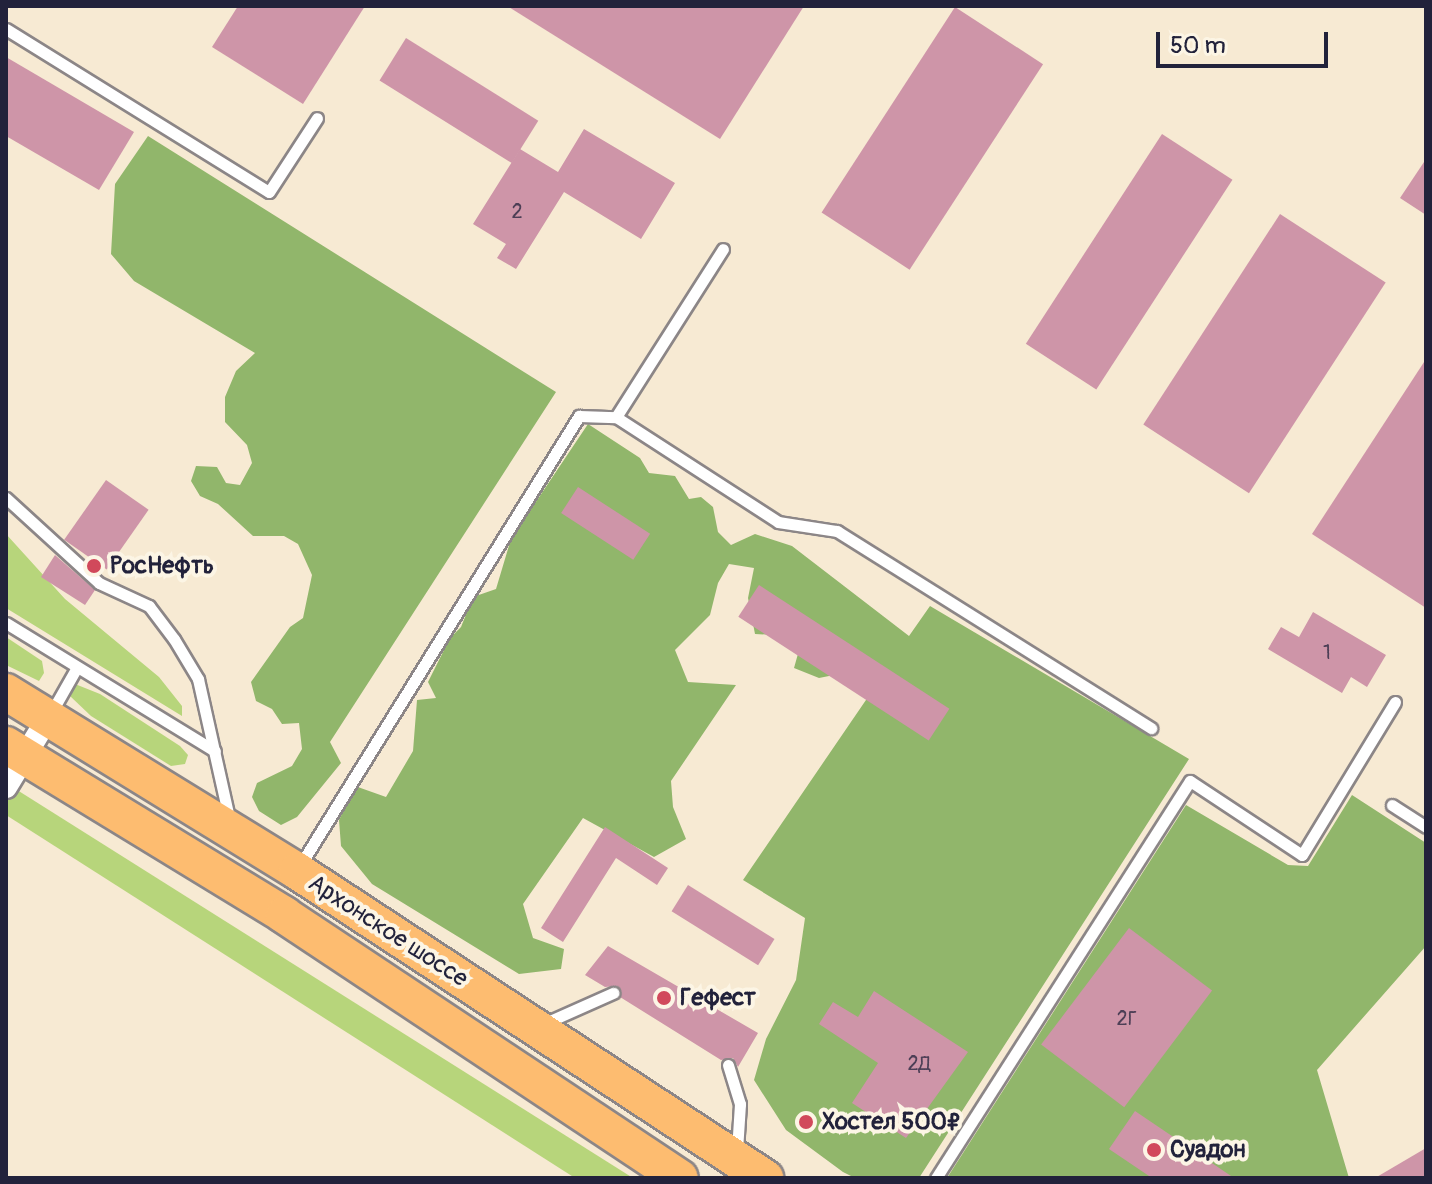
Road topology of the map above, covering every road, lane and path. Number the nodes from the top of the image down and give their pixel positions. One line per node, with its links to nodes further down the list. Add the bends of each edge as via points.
1 (6, 29): 2 (lane, via 269,192)
2 (317, 118)
3 (723, 249): 4 (lane)
4 (616, 417): 11 (lane, via 778,522 837,531); 18 (lane, via 579,416)
5 (6, 498): 13 (lane, via 99,583 149,606 198,679)
6 (6, 623): 7 (lane)
7 (76, 669): 10 (lane); 13 (lane)
8 (6, 692): 10 (highway, Архонское шоссе)
9 (1395, 702): 24 (lane, via 1302,855 1190,781)
10 (48, 718): 12 (street); 17 (highway, Архонское шоссе)
11 (1151, 728)
12 (15, 750): 14 (street); 23 (highway, Архонское шоссе, via 284,915)
13 (215, 751): 17 (lane)
14 (6, 787)
15 (1392, 805): 16 (lane)
16 (1426, 827)
17 (231, 830): 18 (highway, Архонское шоссе)
18 (297, 871): 20 (highway, Архонское шоссе)
19 (613, 993): 20 (lane)
20 (535, 1027): 22 (highway, Архонское шоссе)
21 (728, 1065): 22 (lane)
22 (750, 1169)
23 (669, 1175)
24 (936, 1178)

